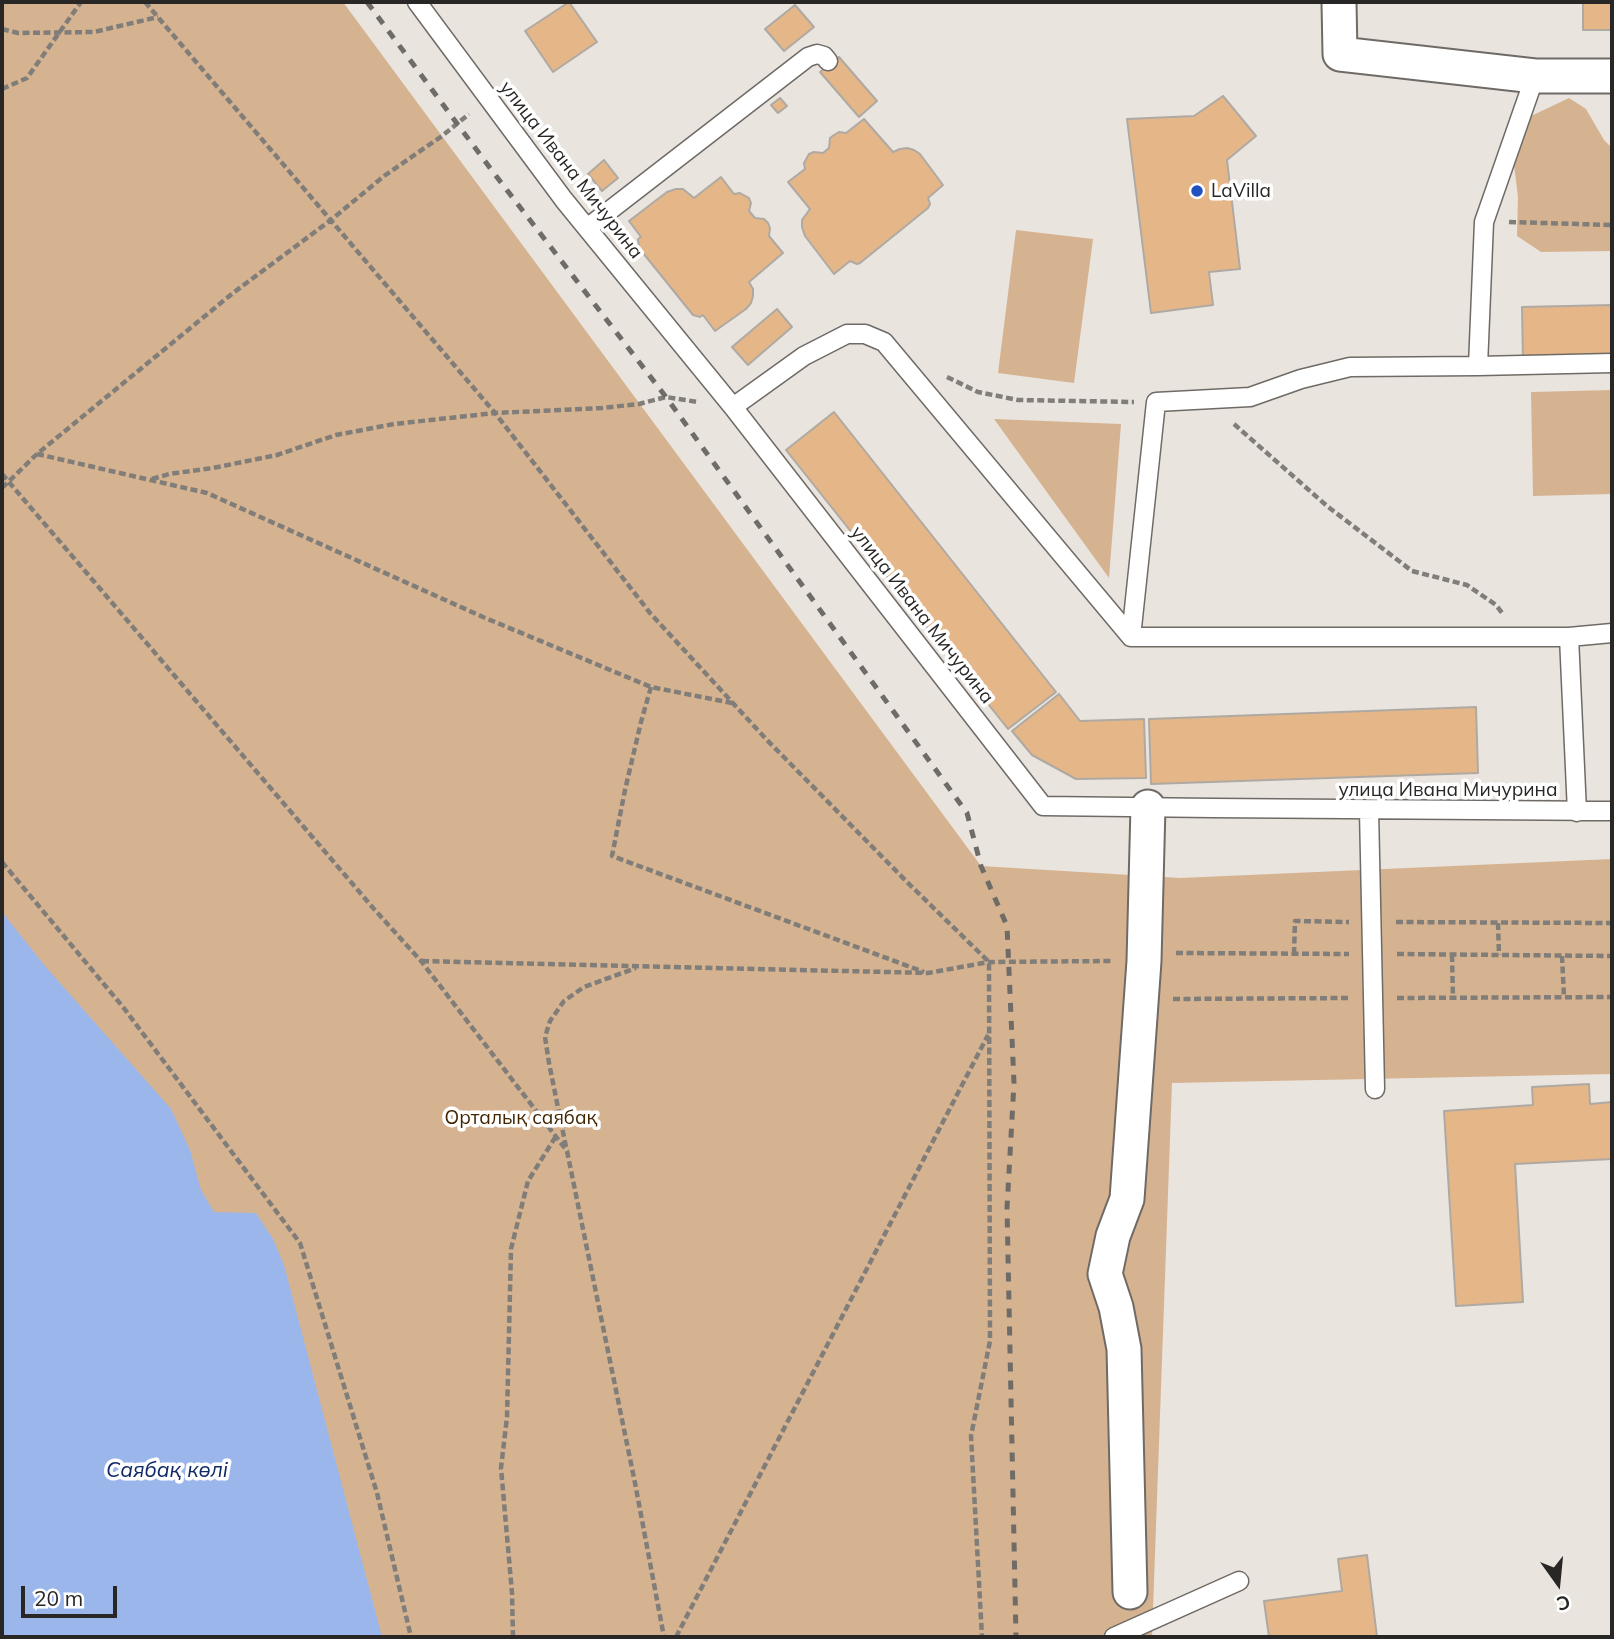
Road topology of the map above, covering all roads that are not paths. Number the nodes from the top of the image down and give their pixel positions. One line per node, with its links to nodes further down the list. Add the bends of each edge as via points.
1 (417, 2): 6 (lane, улица Ивана Мичурина)
2 (1339, 2): 4 (street, via 1340,54)
3 (828, 61): 6 (lane, via 817,54 808,57)
4 (1535, 76): 5 (street); 8 (lane, via 1483,222)
5 (1612, 76)
6 (587, 228): 9 (lane, улица Ивана Мичурина)
7 (1612, 363): 8 (lane)
8 (1478, 366): 11 (lane, via 1350,367 1250,397 1156,402)
9 (733, 407): 11 (lane, via 804,356 847,334 866,334 884,342); 13 (lane, улица Ивана Мичурина, via 1043,806)
10 (1612, 632): 12 (lane)
11 (1132, 637): 12 (lane)
12 (1569, 637): 16 (lane)
13 (1148, 807): 14 (lane, улица Ивана Мичурина); 19 (street, via 1144,961 1127,1199 1105,1274 1124,1349)
14 (1369, 810): 16 (lane, улица Ивана Мичурина); 17 (lane)
15 (1612, 811): 16 (lane, улица Ивана Мичурина)
16 (1577, 812)
17 (1375, 1088)
18 (1239, 1581): 20 (lane)
19 (1130, 1592)
20 (1114, 1637)

